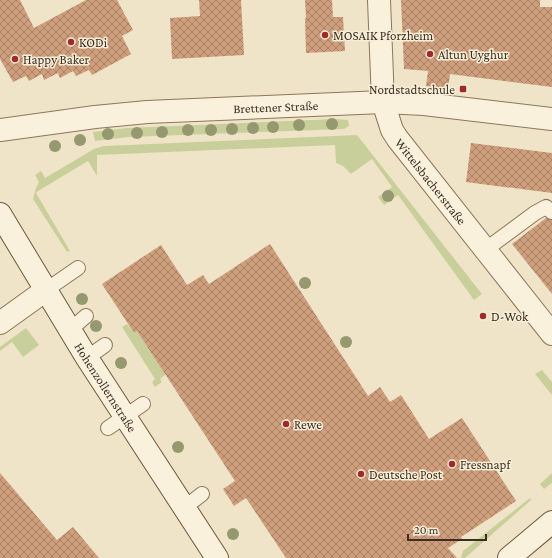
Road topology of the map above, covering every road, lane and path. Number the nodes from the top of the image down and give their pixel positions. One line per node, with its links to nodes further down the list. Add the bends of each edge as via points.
1 (379, 0): 2 (street, Wittelsbacherstraße)
2 (383, 102): 3 (street, Brettener Straße, via 424,104); 4 (street, Brettener Straße, via 147,112); 7 (street, Wittelsbacherstraße, via 397,138)
3 (552, 119)
4 (0, 130)
5 (552, 212): 7 (lane, via 546,207 535,213)
6 (0, 214): 9 (street, Hohenzollernstraße)
7 (485, 250): 13 (street, Wittelsbacherstraße)
8 (78, 268): 9 (lane)
9 (46, 290): 11 (street); 12 (street, Hohenzollernstraße)
10 (86, 316): 12 (lane)
11 (0, 323)
12 (70, 330): 15 (street, Hohenzollernstraße)
13 (552, 334)
14 (105, 346): 15 (lane)
15 (87, 358): 17 (street, Hohenzollernstraße)
16 (143, 404): 17 (lane)
17 (117, 422): 19 (street, Hohenzollernstraße)
18 (202, 494): 19 (lane)
19 (184, 508): 21 (street, Hohenzollernstraße)
20 (552, 522): 22 (street)
21 (216, 558)
22 (509, 558)

